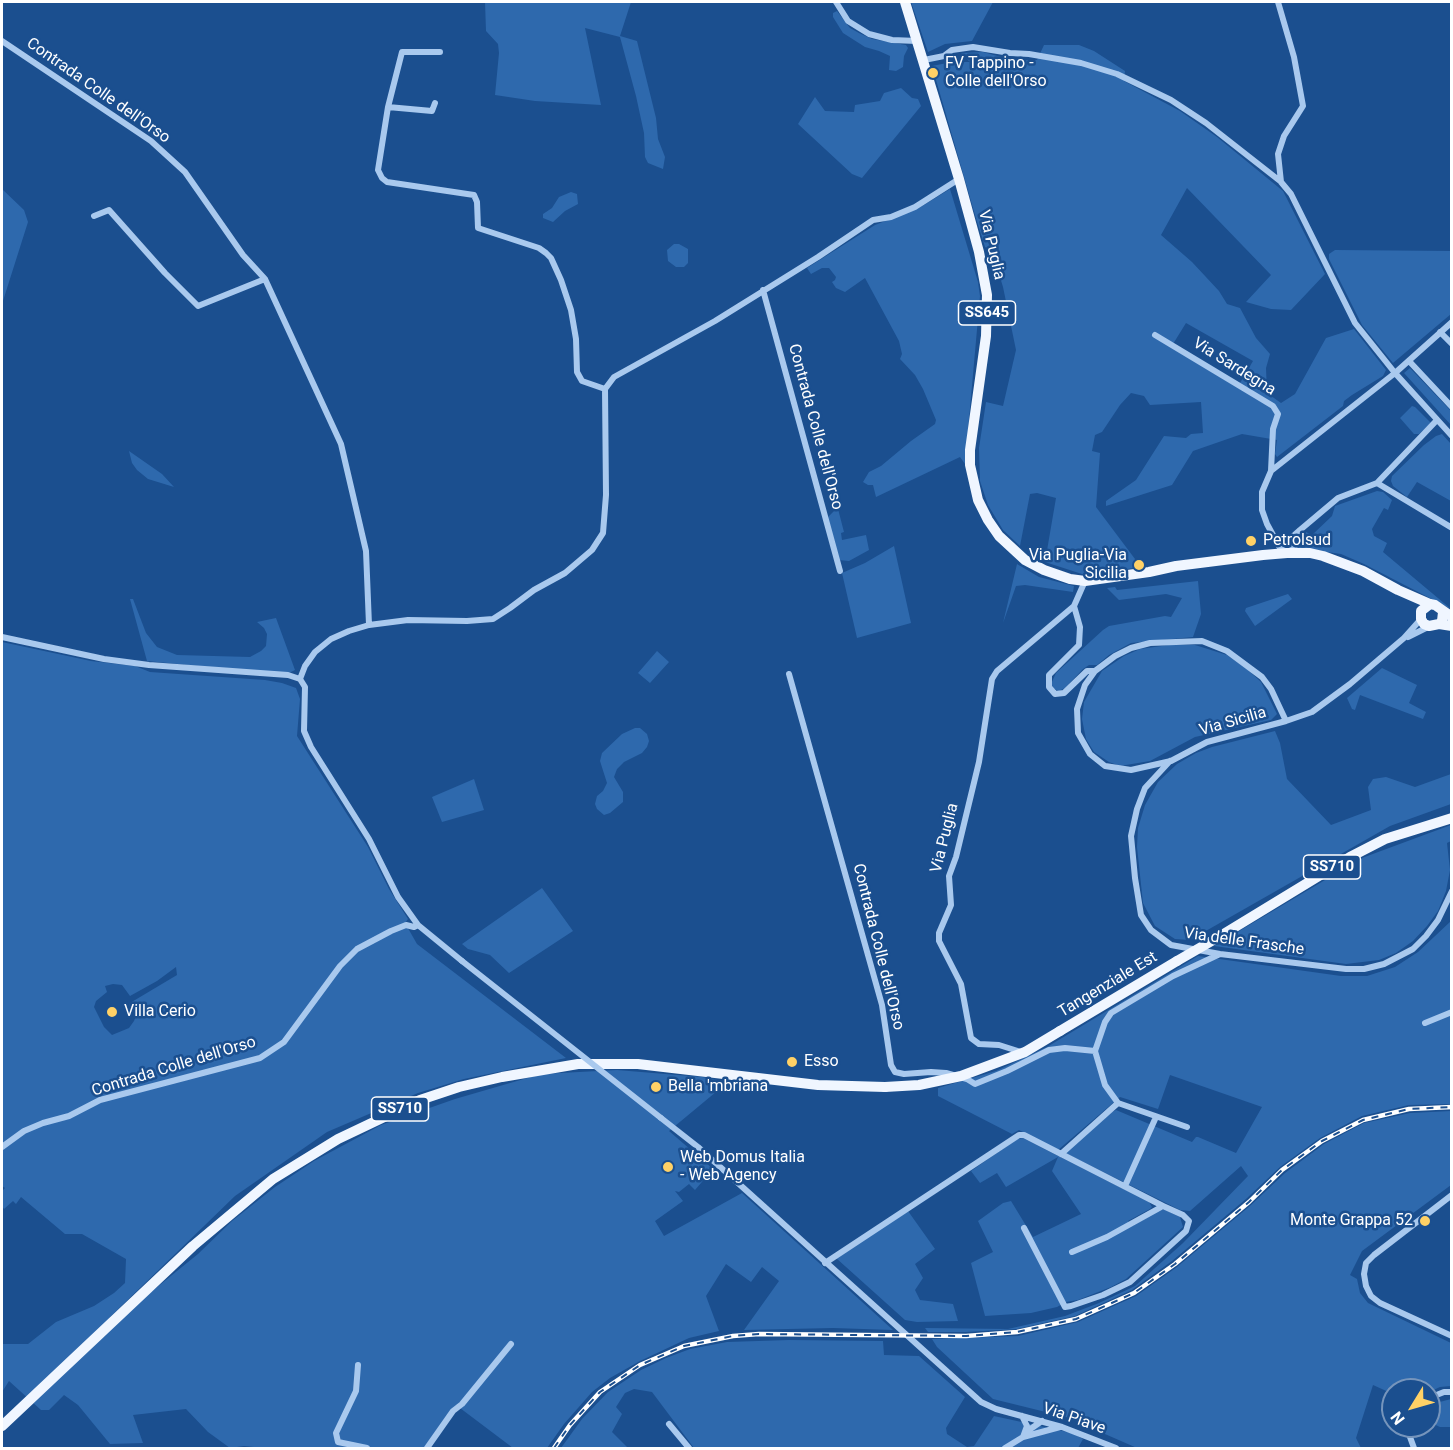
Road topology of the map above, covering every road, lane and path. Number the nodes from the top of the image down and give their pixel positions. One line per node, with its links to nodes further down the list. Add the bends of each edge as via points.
1 (836, 2): 4 (street, via 848,21 869,34 892,40)
2 (906, 2): 4 (main road, SS645)
3 (1278, 2): 11 (street, via 1303,106 1278,154)
4 (918, 40): 7 (main road, SS645)
5 (2, 41): 13 (street, Contrada Colle dell'Orso, via 151,141 185,172 243,255)
6 (440, 52): 9 (street, via 402,52)
7 (924, 60): 10 (main road, SS645); 11 (street, via 952,50 988,48 1081,63 1117,74 1171,100 1206,123)
8 (435, 103): 9 (street, via 432,111)
9 (388, 107): 21 (street, via 378,170 382,178 387,182 474,195 478,228 546,253 571,310 577,372 582,381)
10 (959, 179): 14 (street, via 915,207 873,220); 36 (main road, Via Puglia / SS645, via 987,295 986,336 970,450 978,500 999,536 1025,560 1044,570)
11 (1281, 182): 20 (street, via 1291,194 1355,323)
12 (94, 216): 13 (street, via 110,210 198,306)
13 (265, 279): 40 (street, Contrada Colle dell'Orso, via 340,444 366,551)
14 (763, 290): 21 (street, via 622,371); 34 (street, Contrada Colle dell'Orso)
15 (1452, 322): 16 (street)
16 (1440, 332): 18 (street); 19 (street)
17 (1155, 335): 25 (street, Via Sardegna, via 1273,406 1278,414 1273,429)
18 (1452, 344)
19 (1409, 361): 20 (street); 22 (street)
20 (1395, 373): 23 (street); 25 (street)
21 (605, 389): 40 (street, via 603,533 592,549 565,573 493,619 408,620)
22 (1452, 407)
23 (1437, 420): 24 (street); 26 (street)
24 (1452, 436)
25 (1271, 471): 28 (street, Via Sardegna, via 1262,492 1262,510)
26 (1377, 483): 27 (street); 30 (street, via 1338,498 1300,530 1290,540)
27 (1452, 528)
28 (1274, 536): 29 (street, Via Sardegna); 30 (street); 31 (street, via 1275,550)
29 (1287, 553): 30 (main road, Via Puglia / SS645); 31 (main road, Via Puglia / SS645); 32 (street)
30 (1299, 553): 33 (main road, Via Puglia / SS645)
31 (1263, 555): 35 (main road, Via Puglia / SS645)
32 (1310, 559): 33 (main road, Via Puglia / SS645); 35 (main road, Via Puglia / SS645, via 1290,558 1177,573)
33 (1337, 561): 39 (main road, Via Puglia / SS645, via 1398,590)
34 (840, 571)
35 (1149, 572): 36 (main road, Via Puglia / SS645)
36 (1085, 581): 37 (street, Via Puglia)
37 (1074, 606): 44 (street, via 1080,627 1079,645 1049,675 1049,687 1055,694 1064,693 1087,671); 56 (street, Via Puglia, via 992,679 979,762 949,876 951,905 939,933 939,941 961,984 971,1038 979,1044 999,1045)
38 (1447, 614): 39 (main road, SS645, via 1440,607)
39 (1428, 617): 41 (main road, Via Puglia / SS645); 43 (street, Via Sicilia); 43 (street, Via Sicilia)
40 (369, 625): 46 (street, via 331,639 315,652)
41 (1452, 626)
42 (2, 637): 46 (street, via 107,659)
43 (1404, 638): 47 (street, Via Sicilia, via 1312,712)
44 (1095, 670): 47 (street, Via Sicilia, via 1131,648 1202,641 1227,651 1262,677); 48 (street, Via Sicilia, via 1077,709 1078,733 1090,754 1105,766 1119,769)
45 (789, 674): 56 (street, Contrada Colle dell'Orso, via 882,1005 895,1072 946,1073 975,1084)
46 (300, 679): 51 (street, via 305,687 304,731 311,747)
47 (1286, 721): 48 (street, Via Sicilia, via 1207,742)
48 (1171, 761): 52 (street, Via delle Frasche, via 1145,788 1131,836 1141,915 1151,930 1171,945)
49 (1452, 818): 74 (main road, Tangenziale Est / SS710, bridge, via 1385,839 1350,857 1025,1052 961,1076 919,1085 818,1085 638,1064 579,1064 502,1077 420,1100 338,1139 273,1179 193,1246)
50 (1452, 891): 52 (street, Via delle Frasche, via 1426,936 1413,949 1384,964 1346,969)
51 (418, 925): 60 (street, Contrada Colle dell'Orso, via 392,931 357,949 284,1042 260,1059 100,1100 69,1116 24,1131); 67 (street, Via Piave, bridge, via 698,1147)
52 (1220, 954): 55 (street, via 1173,976 1111,1013)
53 (1452, 1012): 54 (street)
54 (1425, 1023)
55 (1095, 1051): 56 (street, Contrada Colle dell'Orso, via 1065,1048); 57 (street, via 1105,1085)
56 (1036, 1057)
57 (1118, 1103): 58 (street); 61 (street)
58 (1156, 1117): 59 (street); 62 (street)
59 (1187, 1127)
60 (2, 1147)
61 (1061, 1154): 62 (street); 67 (street, via 1019,1135)
62 (1125, 1186): 64 (street)
63 (1452, 1195): 68 (street, via 1374,1255 1366,1263 1364,1275 1371,1296 1380,1303)
64 (1163, 1206): 65 (street, via 1189,1221 1186,1231 1130,1282 1065,1307); 66 (street, via 1107,1238)
65 (1024, 1228)
66 (1072, 1252)
67 (825, 1263): 71 (street, Via Piave, via 981,1402)
68 (1452, 1336)
69 (511, 1344): 79 (street, via 453,1411)
70 (358, 1365): 78 (street, via 356,1391 336,1433 338,1442)
71 (1022, 1416): 72 (street, Via Piave); 77 (street, via 1026,1420)
72 (1042, 1421): 75 (street, Via Piave); 76 (street); 77 (street)
73 (669, 1424): 80 (street)
74 (2, 1426)
75 (1062, 1427): 76 (street); 82 (street, Via Piave)
76 (1034, 1434): 77 (street)
77 (1025, 1435): 81 (street)
78 (367, 1449)
79 (428, 1449)
80 (689, 1449)
81 (1005, 1449)
82 (1116, 1449)

